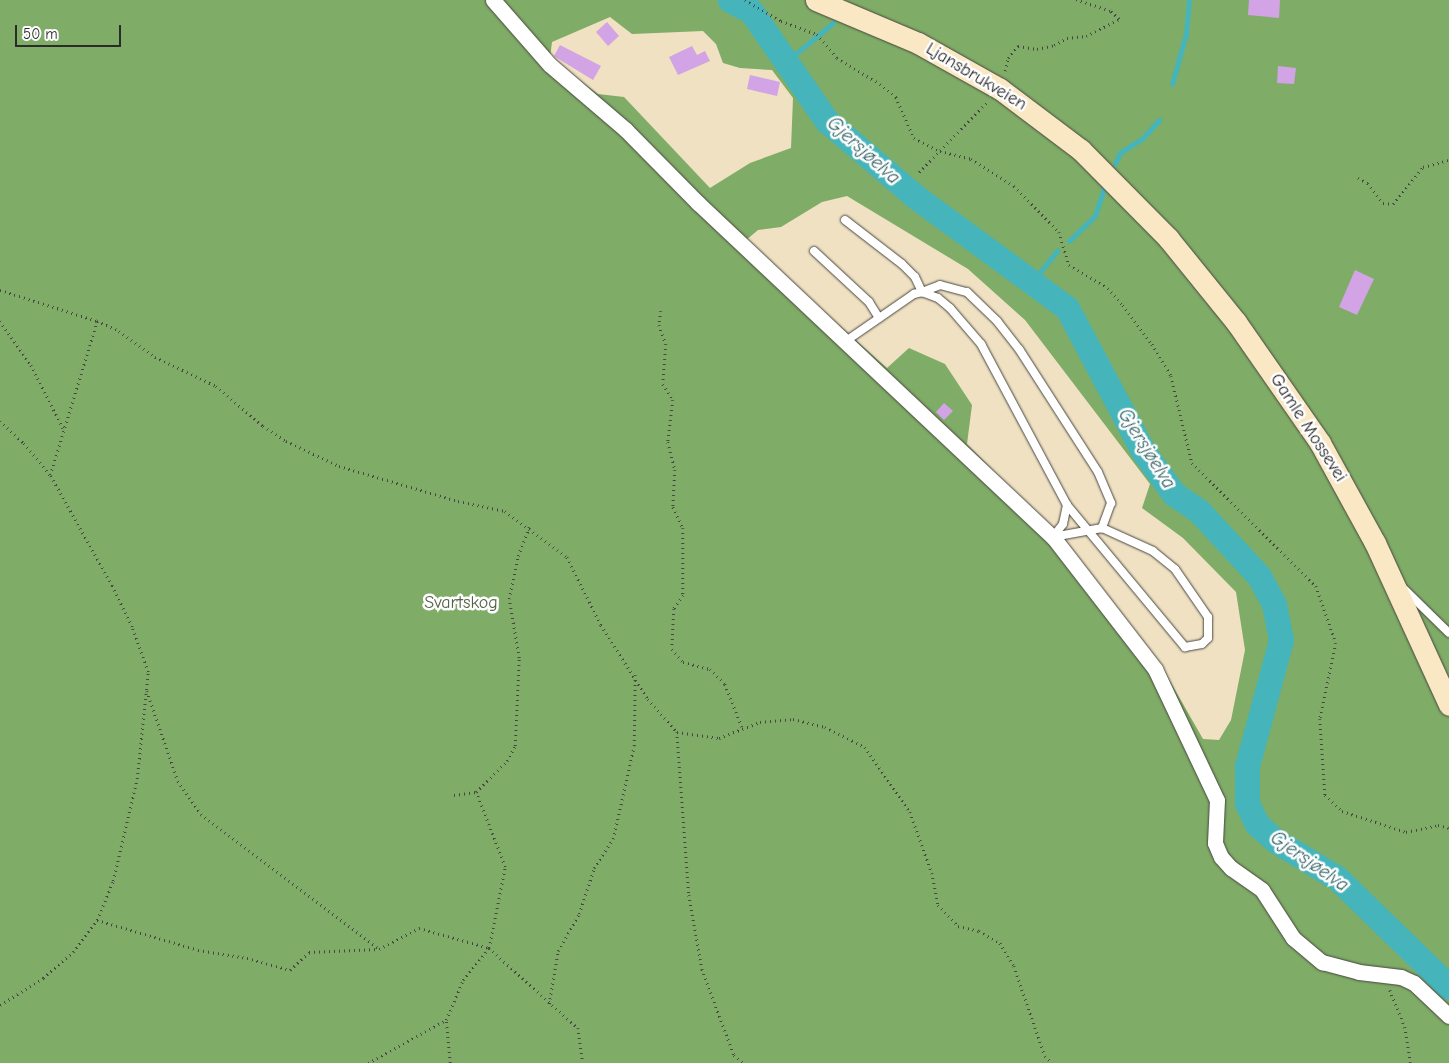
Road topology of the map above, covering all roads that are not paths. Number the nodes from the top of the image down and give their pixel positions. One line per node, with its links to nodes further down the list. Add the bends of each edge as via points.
1 (493, 0): 8 (street, via 550,66 626,130 698,203)
2 (816, 0): 3 (main road, Ljansbrukveien, via 918,43 1000,89 1046,120)
3 (1116, 184): 13 (main road, Gamle Mossevei, via 1191,264 1302,414 1358,511)
4 (845, 220): 6 (lane, via 916,277)
5 (814, 251): 7 (lane, via 869,302)
6 (922, 292): 7 (lane); 9 (lane, via 938,298 950,308 981,344); 10 (lane, via 940,285 967,292 997,321 1019,349 1107,490 1111,503)
7 (879, 318): 8 (lane)
8 (846, 341): 12 (street)
9 (1067, 505): 11 (lane); 12 (lane, via 1063,524)
10 (1102, 528): 11 (lane); 11 (lane, via 1152,551 1174,569 1208,617 1208,638 1202,644 1185,647)
11 (1089, 531): 12 (lane)
12 (1053, 537): 16 (street, via 1155,669 1217,800 1215,843 1221,857 1262,890 1293,938 1322,962 1414,983)
13 (1392, 582): 14 (lane, via 1412,595 1432,620); 15 (main road, Gamle Mossevei)
14 (1449, 633)
15 (1449, 705)
16 (1449, 1016)

